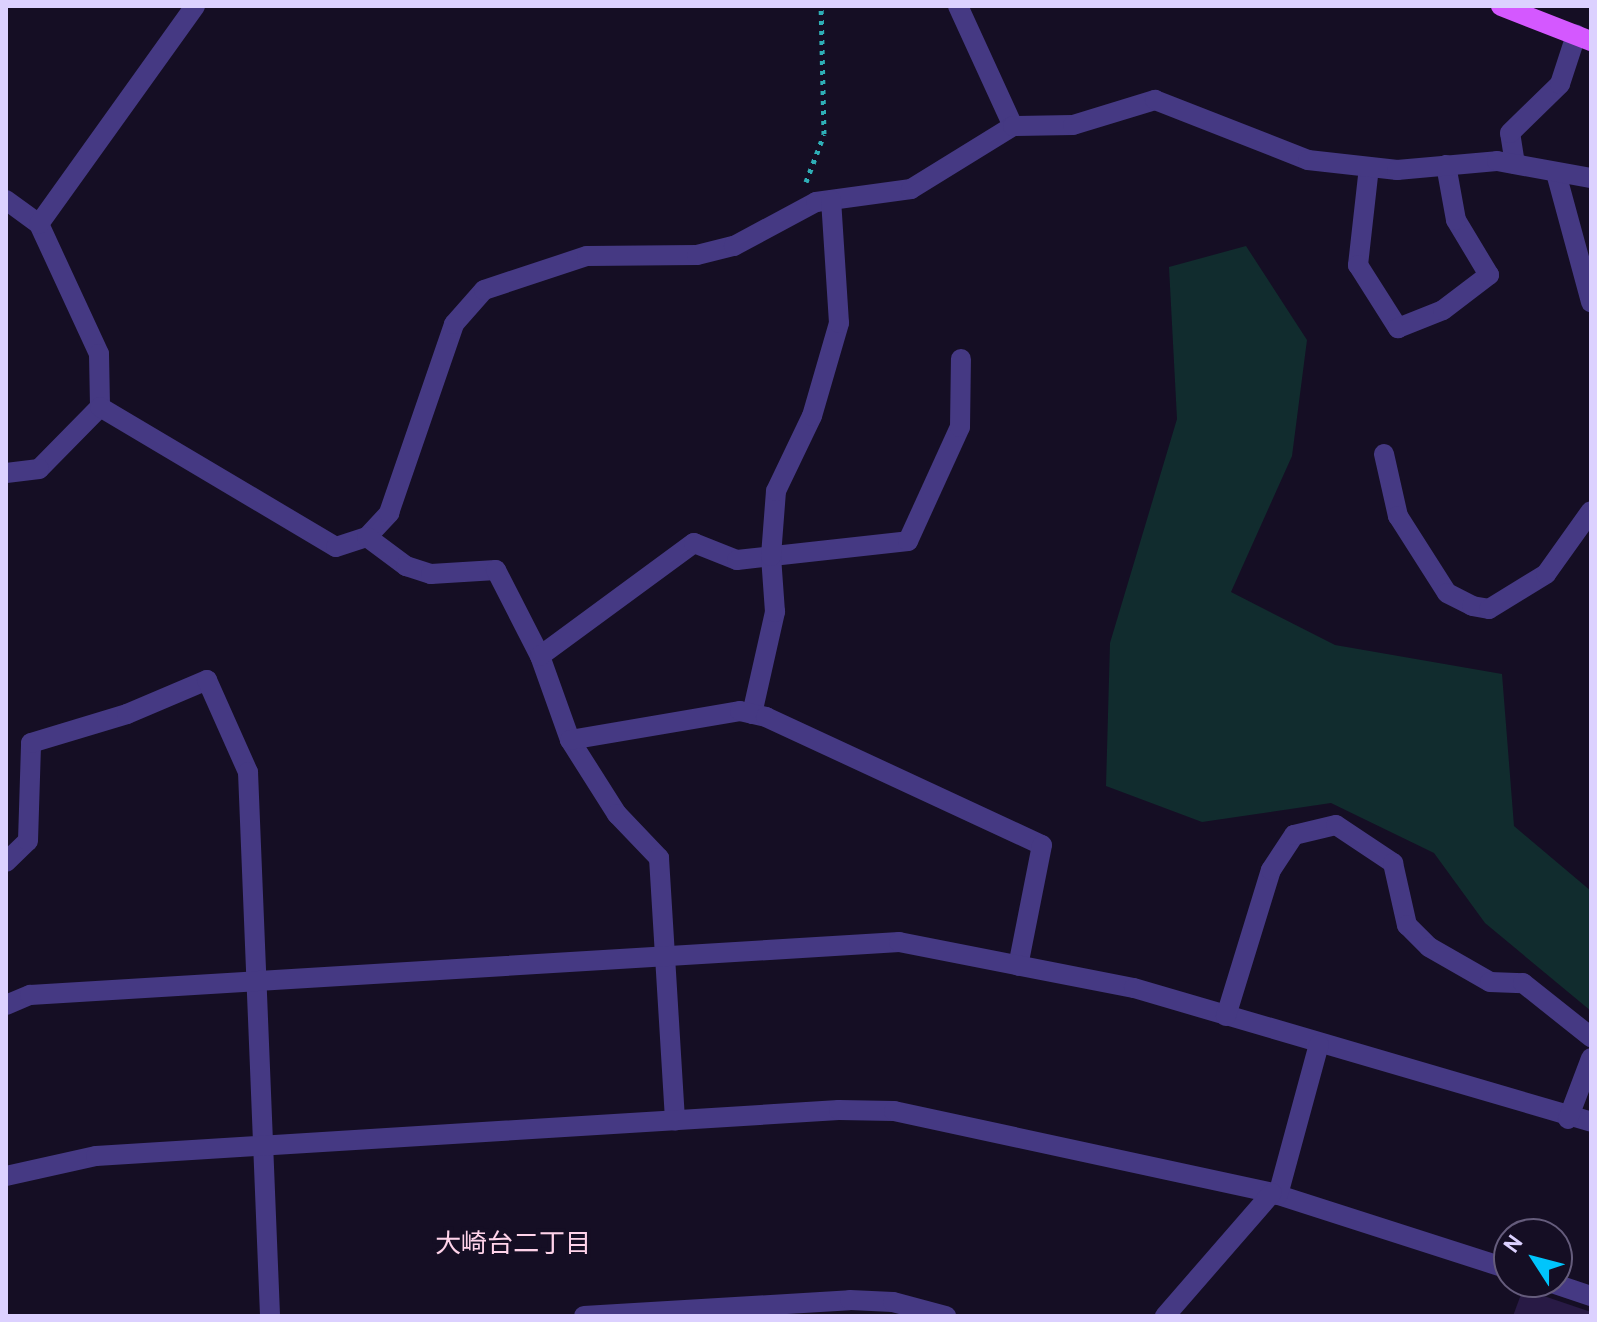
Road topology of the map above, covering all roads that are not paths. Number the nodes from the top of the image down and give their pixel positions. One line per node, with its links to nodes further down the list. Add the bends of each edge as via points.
1 (195, 6): 13 (street)
2 (958, 6): 5 (street)
3 (1501, 6): 4 (main road)
4 (1584, 38): 6 (street, via 1560,84 1510,133)
5 (1013, 126): 8 (street, via 1073,125 1155,100 1308,160); 12 (street, via 911,189)
6 (1515, 164): 7 (street); 9 (street)
7 (1446, 165): 8 (street); 8 (street, via 1456,220 1489,275 1443,310 1398,328 1358,265)
8 (1369, 167)
9 (1556, 173): 10 (street); 14 (street)
10 (1591, 178)
11 (6, 200): 13 (street)
12 (831, 200): 20 (street, via 808,206 734,246 697,255 587,256 484,290 454,324 389,513); 21 (street, via 839,323 812,416 776,491)
13 (39, 224): 16 (street, via 99,354)
14 (1591, 302)
15 (961, 359): 21 (street, via 960,427 908,541)
16 (100, 407): 18 (street, via 39,469); 20 (street, via 336,547)
17 (1384, 454): 19 (street, via 1398,516 1447,593 1472,606 1489,609 1546,574)
18 (6, 473)
19 (1591, 511)
20 (367, 537): 22 (street, via 406,566 431,574 496,570)
21 (771, 556): 22 (street, via 737,560 694,543); 23 (street, via 775,612)
22 (540, 656): 24 (street)
23 (752, 714): 24 (street, via 740,711); 27 (street, via 1042,845)
24 (570, 740): 26 (street, via 617,814 659,858)
25 (6, 862): 28 (street, via 28,841 31,743 127,714 207,680 248,772)
26 (665, 956): 27 (street, via 899,942); 28 (street); 35 (street)
27 (1018, 966): 30 (street, via 1134,988)
28 (256, 981): 29 (street, via 30,995); 37 (street)
29 (6, 1005)
30 (1226, 1016): 31 (street, via 1271,870 1294,835 1336,825 1393,863 1407,925 1429,947 1490,982 1523,983); 32 (street)
31 (1591, 1037)
32 (1319, 1044): 34 (street); 39 (street)
33 (1591, 1058): 34 (street)
34 (1568, 1119): 36 (street)
35 (675, 1121): 37 (street); 39 (street, via 894,1111)
36 (1591, 1122)
37 (263, 1146): 38 (street, via 96,1156); 42 (street)
38 (6, 1176)
39 (1275, 1194): 40 (street); 45 (street)
40 (1493, 1264)
41 (768, 1310): 43 (street); 44 (street, via 893,1302)
42 (270, 1316)
43 (584, 1316)
44 (946, 1316)
45 (1165, 1316)

